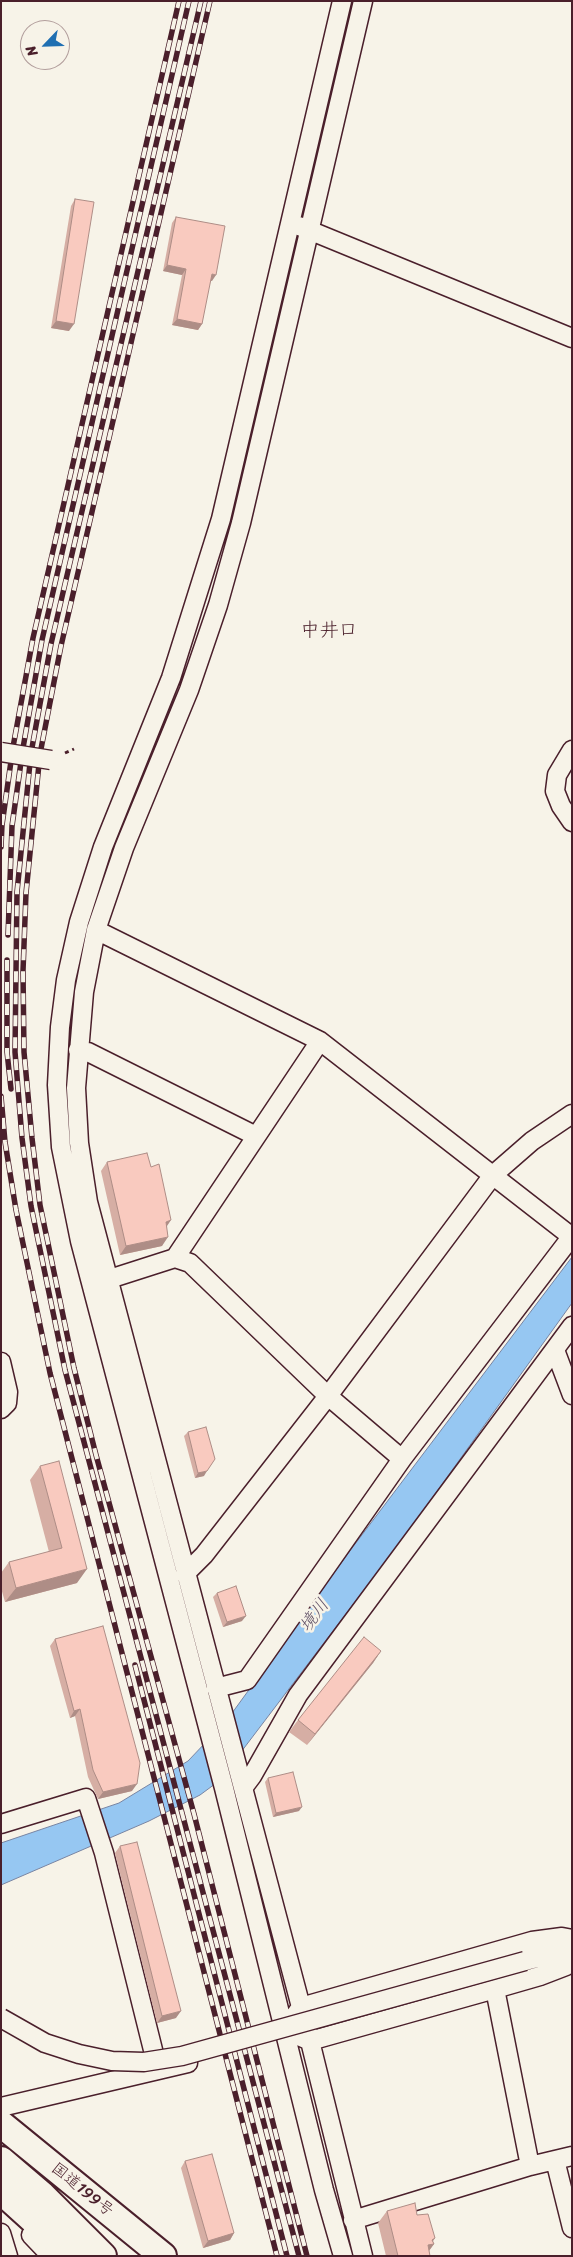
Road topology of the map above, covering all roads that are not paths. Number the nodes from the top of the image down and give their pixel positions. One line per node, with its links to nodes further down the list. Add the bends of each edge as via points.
1 (342, 1): 3 (street)
2 (363, 1): 4 (street)
3 (290, 222): 4 (street); 18 (street, via 215,537 171,678 103,847 79,922 66,980 57,1085 61,1147 68,1192)
4 (308, 230): 5 (street); 10 (street, via 241,523 218,605 189,690 124,848)
5 (572, 338)
6 (572, 750): 9 (street, via 557,775 555,791)
7 (1, 752): 8 (street, bridge)
8 (51, 760)
9 (571, 820)
10 (96, 930): 11 (street); 12 (street, via 84,992)
11 (320, 1042): 14 (street); 15 (street)
12 (78, 1050): 14 (street, via 88,1052); 18 (street, via 79,1143)
13 (572, 1114): 15 (street, via 532,1141)
14 (256, 1136): 17 (street)
15 (492, 1175): 16 (street); 23 (street)
16 (572, 1237): 25 (street)
17 (175, 1258): 18 (street); 23 (street, via 190,1262)
18 (100, 1283): 26 (street); 36 (street)
19 (572, 1326): 20 (street)
20 (555, 1350): 22 (street); 28 (street, via 298,1695)
21 (1, 1362): 24 (street, via 8,1392 7,1403)
22 (572, 1395)
23 (328, 1396): 25 (street); 26 (street, via 204,1555)
24 (1, 1409)
25 (402, 1459): 27 (street, via 246,1680)
26 (185, 1574): 27 (street)
27 (216, 1688): 28 (street)
28 (243, 1788): 34 (street)
29 (1, 1824): 39 (street, via 86,1798 104,1853)
30 (572, 1938): 34 (street, via 532,1941)
31 (572, 1949): 35 (street, bridge, via 182,2056 144,2062 79,2054 45,2043)
32 (572, 1961): 33 (street, via 540,1976)
33 (495, 1989): 37 (street); 44 (street)
34 (301, 2007): 36 (street); 37 (street)
35 (1, 2018)
36 (285, 2031): 37 (street); 55 (street)
37 (310, 2041): 47 (street)
38 (188, 2063): 39 (street)
39 (158, 2070): 40 (street)
40 (1, 2107)
41 (1, 2124): 54 (highway, 国道199号)
42 (563, 2158): 44 (street); 48 (street)
43 (1, 2160): 53 (highway, via 42,2195)
44 (530, 2166): 47 (street)
45 (1, 2191): 52 (highway)
46 (1, 2207): 51 (street)
47 (354, 2220): 56 (street)
48 (572, 2228)
49 (1, 2233): 50 (street)
50 (8, 2256)
51 (51, 2256)
52 (73, 2256)
53 (103, 2256)
54 (163, 2256)
55 (343, 2256)
56 (363, 2256)

